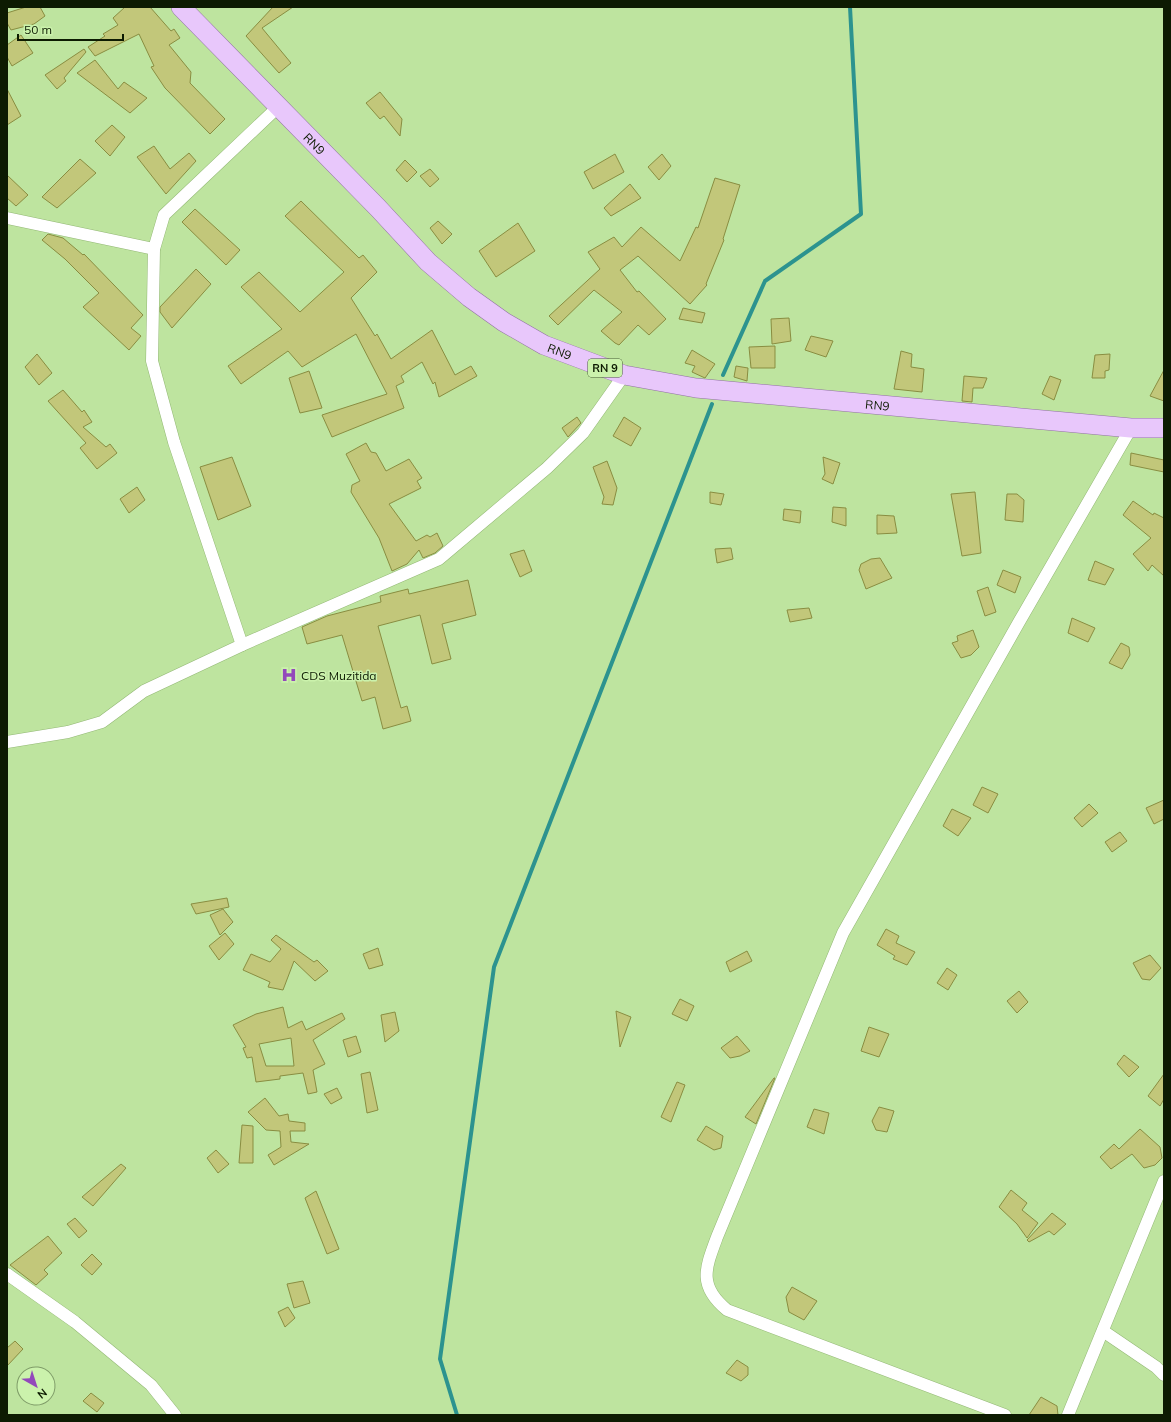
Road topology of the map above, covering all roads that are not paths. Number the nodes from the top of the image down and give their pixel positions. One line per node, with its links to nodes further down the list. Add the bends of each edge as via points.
1 (181, 7): 2 (main road, RN9 / RN 9)
2 (278, 107): 4 (street, via 164,215); 5 (main road, RN9 / RN 9, via 428,262 469,297 504,322 544,345)
3 (7, 218): 4 (street)
4 (154, 249): 8 (street, via 152,361 174,442)
5 (624, 375): 7 (main road, RN9 / RN 9, via 696,388); 8 (street, via 583,433 547,468 439,559)
6 (1162, 425): 7 (main road, RN9 / RN 9)
7 (1131, 428): 15 (street, via 843,933 717,1237 706,1275 711,1294 727,1310)
8 (242, 645): 9 (street, via 144,691 102,722 68,732)
9 (7, 742)
10 (1164, 1181): 12 (street)
11 (7, 1274): 14 (street, via 75,1322 151,1385)
12 (1103, 1331): 13 (street); 16 (street)
13 (1164, 1375)
14 (175, 1415)
15 (1005, 1415)
16 (1068, 1415)

